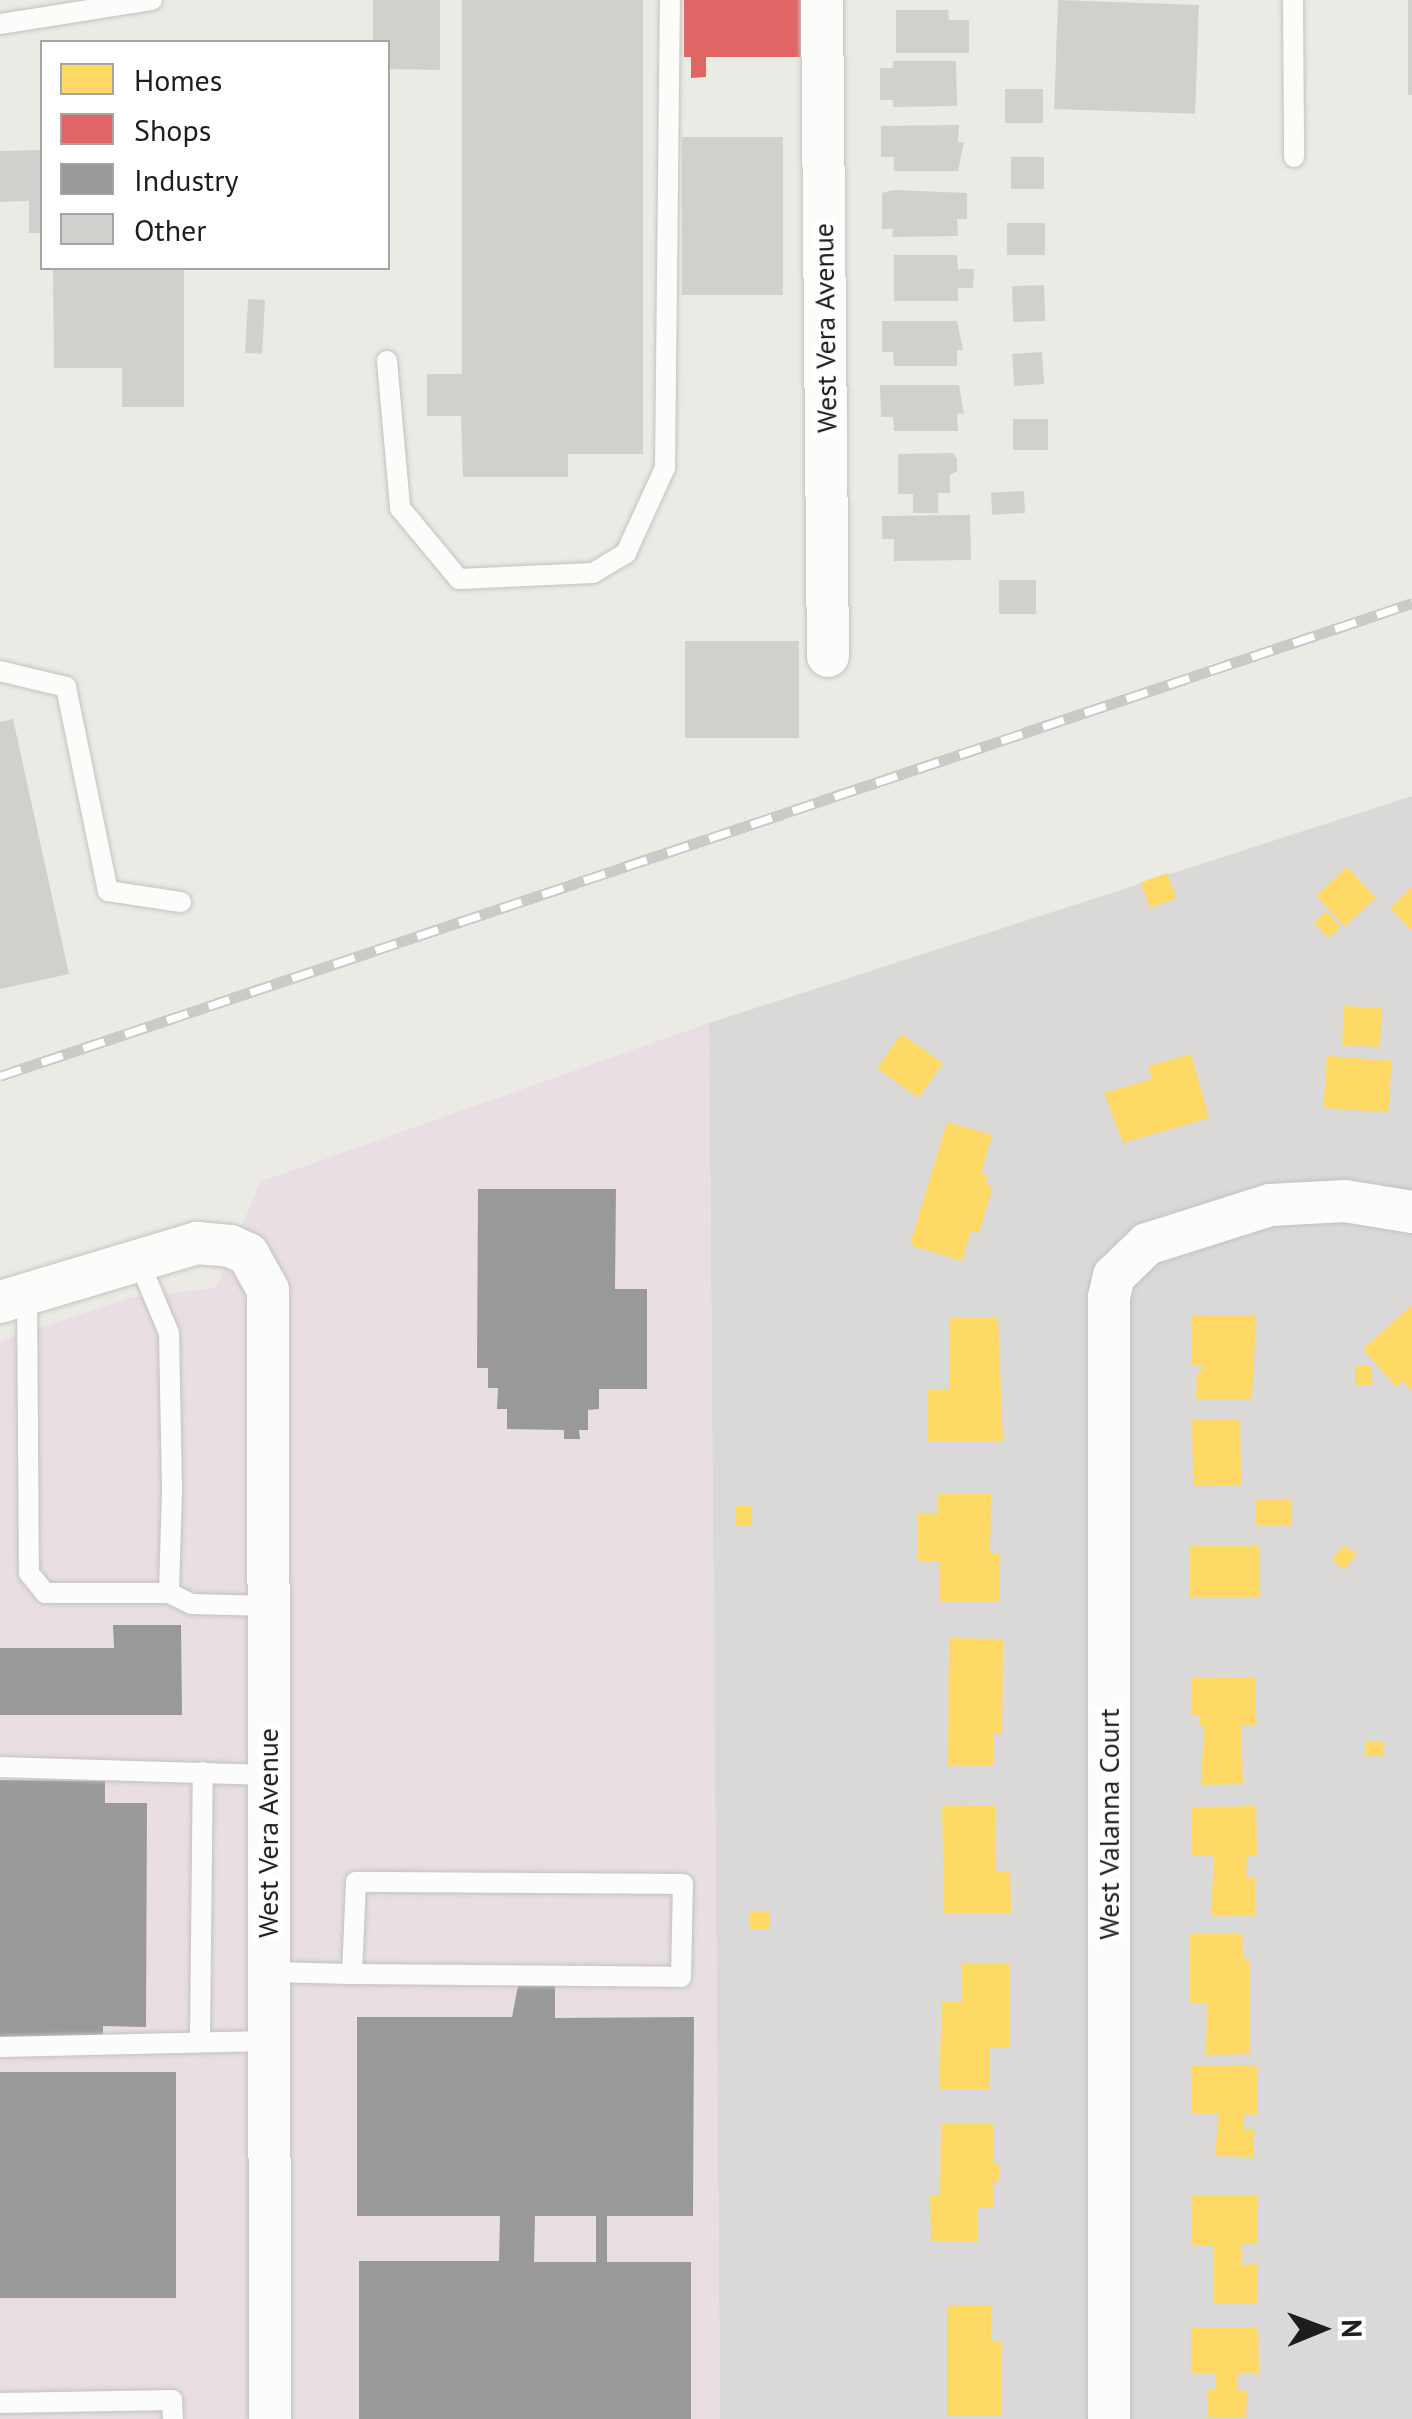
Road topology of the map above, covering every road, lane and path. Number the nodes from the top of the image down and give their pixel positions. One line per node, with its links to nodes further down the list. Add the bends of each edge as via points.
1 (152, 0): 5 (lane)
2 (670, 0): 7 (lane, via 666,468 626,552 593,573 459,579 400,508)
3 (822, 0): 8 (street, West Vera Avenue)
4 (1293, 0): 6 (lane)
5 (0, 24)
6 (1294, 157)
7 (388, 361)
8 (828, 656)
9 (0, 671): 10 (lane, via 66,688 108,891)
10 (181, 902)
11 (1412, 1212): 27 (street, West Valanna Court, via 1345,1201 1270,1206 1147,1244 1122,1264 1109,1297)
12 (138, 1260): 13 (street); 14 (lane, via 168,1333); 15 (street, West Vera Avenue, via 196,1243 230,1246 248,1254 263,1273 269,1306)
13 (13, 1297): 14 (lane, via 29,1573 45,1593)
14 (169, 1593): 15 (lane, via 192,1604)
15 (268, 1606): 18 (street, West Vera Avenue)
16 (0, 1767): 17 (lane)
17 (204, 1772): 18 (lane); 21 (lane)
18 (268, 1774): 19 (street, West Vera Avenue)
19 (268, 1972): 20 (lane); 22 (street, West Vera Avenue)
20 (352, 1974): 20 (lane, via 681,1977 683,1884 356,1882)
21 (200, 2039): 22 (lane); 23 (lane)
22 (269, 2041): 26 (street, West Vera Avenue)
23 (0, 2047)
24 (0, 2402): 25 (lane, via 172,2400)
25 (172, 2419)
26 (270, 2419)
27 (1109, 2419)

